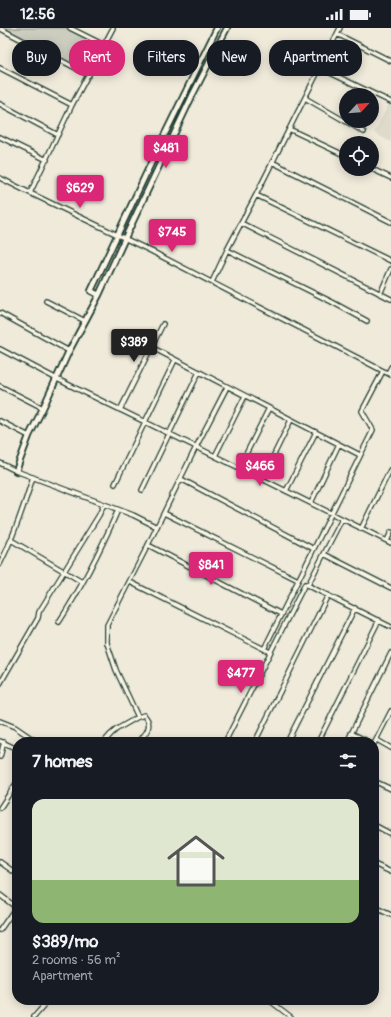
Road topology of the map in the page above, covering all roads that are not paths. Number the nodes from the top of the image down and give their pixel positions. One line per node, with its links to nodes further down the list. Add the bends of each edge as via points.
1 (70, 28): 8 (street)
2 (113, 28): 9 (street)
3 (216, 28): 12 (main road)
4 (226, 28): 18 (main road)
5 (340, 28): 7 (street)
6 (1, 29): 13 (street)
7 (337, 34): 10 (street); 11 (street)
8 (94, 40)
9 (107, 40)
10 (334, 40)
11 (391, 61)
12 (199, 62)
13 (69, 65)
14 (0, 68): 26 (street)
15 (199, 74): 18 (main road)
16 (88, 76): 26 (street)
17 (192, 76): 21 (main road)
18 (202, 76): 22 (main road)
19 (316, 76): 23 (street)
20 (337, 76): 24 (street)
21 (190, 82): 22 (main road); 41 (main road)
22 (198, 85): 42 (main road)
23 (305, 98): 27 (street); 28 (street)
24 (391, 102)
25 (0, 104): 29 (street)
26 (72, 105): 29 (street)
27 (289, 129): 31 (street); 33 (street)
28 (364, 132)
29 (58, 135): 32 (street)
30 (0, 137): 32 (street)
31 (339, 153)
32 (47, 160): 37 (street)
33 (272, 162): 38 (street); 39 (street)
34 (379, 172): 36 (street)
35 (0, 178): 37 (street)
36 (391, 178)
37 (30, 193): 41 (street)
38 (256, 195): 40 (street); 44 (street)
39 (391, 222)
40 (241, 223): 43 (street); 47 (street)
41 (117, 235): 42 (street); 48 (main road, via 91,290)
42 (125, 238): 46 (street); 48 (main road)
43 (227, 250): 46 (street); 53 (street)
44 (391, 261)
45 (391, 269): 47 (street)
46 (212, 282): 60 (street)
47 (380, 294): 49 (street)
48 (99, 295): 52 (main road)
49 (391, 300)
50 (46, 301): 52 (street)
51 (0, 313): 57 (street)
52 (85, 321): 57 (main road)
53 (367, 321)
54 (163, 324): 55 (street)
55 (151, 347): 58 (street); 69 (street)
56 (0, 349): 63 (street)
57 (69, 351): 63 (main road)
58 (175, 360): 61 (street); 72 (street)
59 (391, 367): 62 (street)
60 (383, 371): 62 (street); 78 (street, via 362,410 373,430)
61 (199, 372): 65 (street); 74 (street)
62 (389, 374)
63 (57, 379): 67 (main road); 69 (street)
64 (0, 386): 67 (street)
65 (227, 386): 66 (street); 77 (street)
66 (245, 396): 68 (street); 79 (street)
67 (43, 408): 75 (main road)
68 (269, 408): 70 (street); 81 (street)
69 (120, 410): 72 (street)
70 (291, 420): 73 (street); 86 (street)
71 (0, 421): 75 (street)
72 (145, 422): 74 (street); 87 (street)
73 (316, 432): 76 (street); 89 (street)
74 (170, 434): 77 (street); 88 (street)
75 (30, 436): 83 (main road)
76 (339, 444): 78 (street); 90 (street)
77 (196, 447): 79 (street); 85 (street)
78 (360, 455): 94 (street)
79 (215, 456): 81 (street)
80 (0, 463): 83 (street)
81 (239, 468): 86 (street)
82 (390, 470): 97 (street)
83 (16, 471): 84 (street)
84 (33, 477): 91 (street); 99 (street)
85 (181, 479): 93 (street); 103 (street)
86 (262, 479): 89 (street)
87 (115, 484)
88 (142, 490)
89 (286, 491): 90 (street)
90 (311, 503): 94 (street)
91 (104, 504): 92 (street); 106 (street)
92 (118, 510): 96 (street); 108 (street)
93 (164, 513): 96 (street); 107 (street)
94 (331, 513): 95 (street); 103 (street)
95 (342, 518): 97 (street); 104 (street)
96 (157, 527): 102 (street)
97 (362, 529): 100 (street)
98 (391, 532): 100 (street)
99 (11, 540): 105 (street); 106 (street)
100 (387, 541): 101 (street)
101 (391, 543)
102 (148, 545): 109 (street); 114 (street)
103 (314, 549): 107 (street)
104 (324, 554): 110 (street); 111 (street)
105 (0, 564)
106 (64, 571): 108 (street); 121 (street)
107 (298, 580): 114 (street)
108 (82, 582): 116 (street)
109 (130, 582): 118 (street); 123 (street, via 107,625 107,643 116,670)
110 (308, 585): 112 (street); 119 (street, via 304,585)
111 (391, 588)
112 (328, 595): 113 (street); 130 (street)
113 (355, 608): 115 (street); 131 (street)
114 (281, 614): 118 (street)
115 (378, 620): 117 (street); 132 (street)
116 (58, 622)
117 (391, 627)
118 (264, 649): 119 (street)
119 (270, 652): 129 (street)
120 (391, 653): 125 (street)
121 (0, 684)
122 (391, 712): 135 (street)
123 (138, 717): 127 (street); 128 (street, via 144,715 147,718 147,733)
124 (0, 721): 126 (street, via 16,727)
125 (351, 732): 133 (street); 134 (street)
126 (30, 737)
127 (108, 737)
128 (143, 737)
129 (228, 737)
130 (257, 737)
131 (290, 737)
132 (320, 737)
133 (349, 737)
134 (360, 737)
135 (378, 737)
136 (379, 741): 139 (street)
137 (2, 742): 138 (street); 140 (street)
138 (12, 747)
139 (391, 748)
140 (0, 757)
141 (379, 783): 142 (street)
142 (391, 789)
143 (12, 792): 144 (street)
144 (0, 808)
145 (379, 828): 146 (street)
146 (391, 834)
147 (0, 862): 149 (street)
148 (379, 866): 150 (street)
149 (12, 870)
150 (391, 872)
151 (0, 895): 152 (street)
152 (12, 905)
153 (379, 909): 155 (street)
154 (12, 914): 156 (street)
155 (391, 915)
156 (0, 930)
157 (45, 1005): 159 (street)
158 (275, 1005): 160 (street)
159 (34, 1017)
160 (291, 1017)

